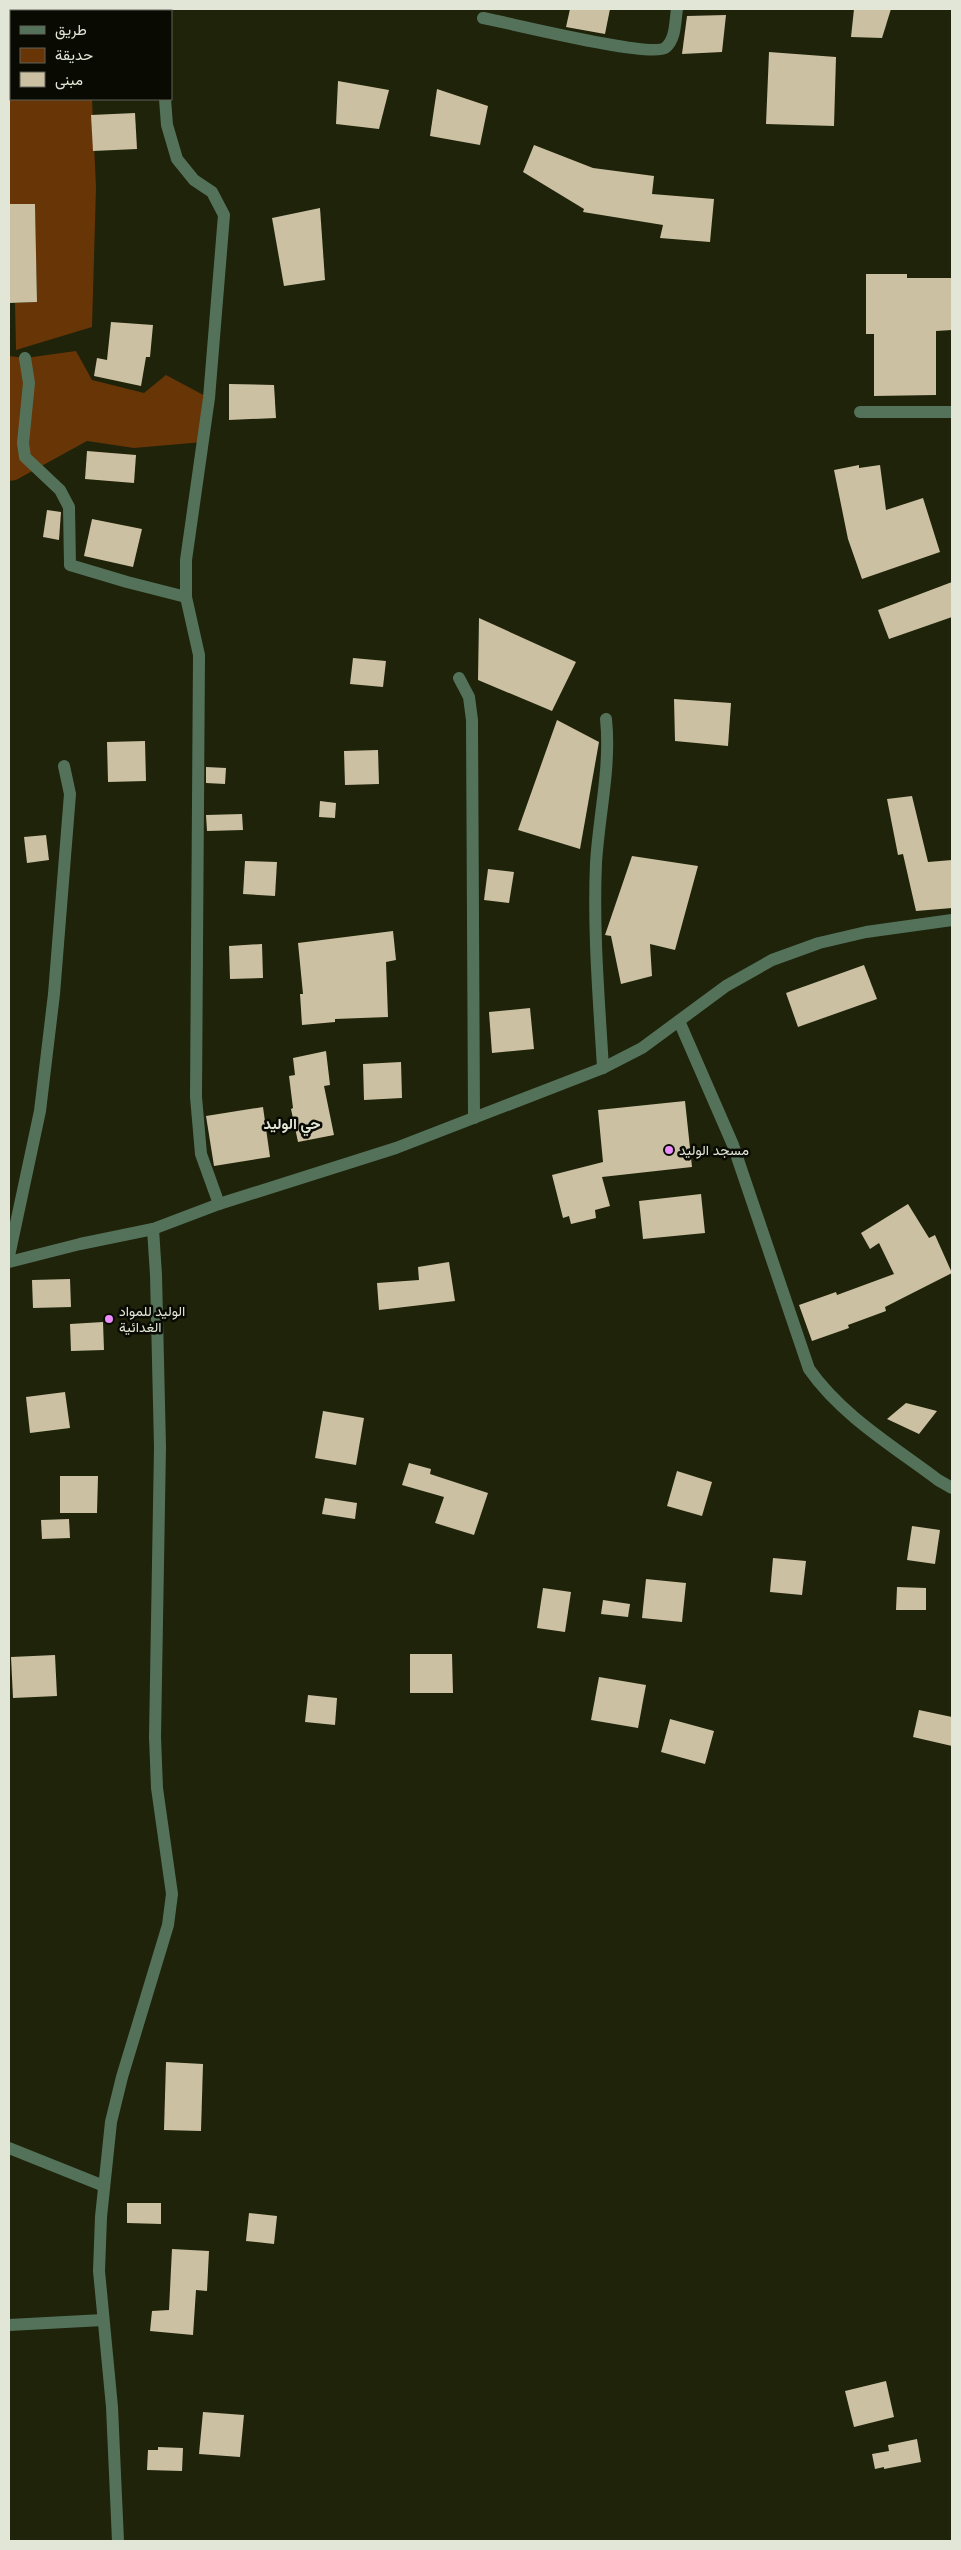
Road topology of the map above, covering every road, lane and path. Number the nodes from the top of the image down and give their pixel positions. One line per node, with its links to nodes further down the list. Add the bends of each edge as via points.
1 (676, 9): 2 (street, via 673,39 666,48 656,51)
2 (483, 18)
3 (165, 100): 7 (street, via 167,125 177,159 194,180 212,192 224,215 209,398 186,560)
4 (25, 358): 7 (street, via 29,383 23,443 25,457 60,490 70,507 70,565)
5 (860, 412): 6 (street)
6 (952, 412)
7 (186, 597): 15 (street, via 199,655 196,1097 200,1154)
8 (460, 678): 14 (street, via 469,697 472,720)
9 (606, 719): 13 (street, via 608,765 596,860 594,909)
10 (64, 766): 17 (street, via 70,794 54,994 40,1111)
11 (952, 920): 12 (street, via 866,932 810,946 772,960 726,986)
12 (678, 1021): 13 (street, via 642,1048); 19 (street, via 733,1145 810,1369 825,1392 852,1416)
13 (602, 1068): 14 (street)
14 (474, 1118): 15 (street, via 396,1148)
15 (219, 1204): 16 (street)
16 (153, 1229): 18 (street); 21 (street, via 160,1447 155,1737 157,1788 172,1894 168,1925 111,2122)
17 (9, 1256)
18 (9, 1262)
19 (952, 1488)
20 (9, 2148): 21 (street)
21 (104, 2186): 22 (street, via 99,2271)
22 (103, 2320): 23 (street); 24 (street, via 112,2407)
23 (9, 2325)
24 (118, 2541)

